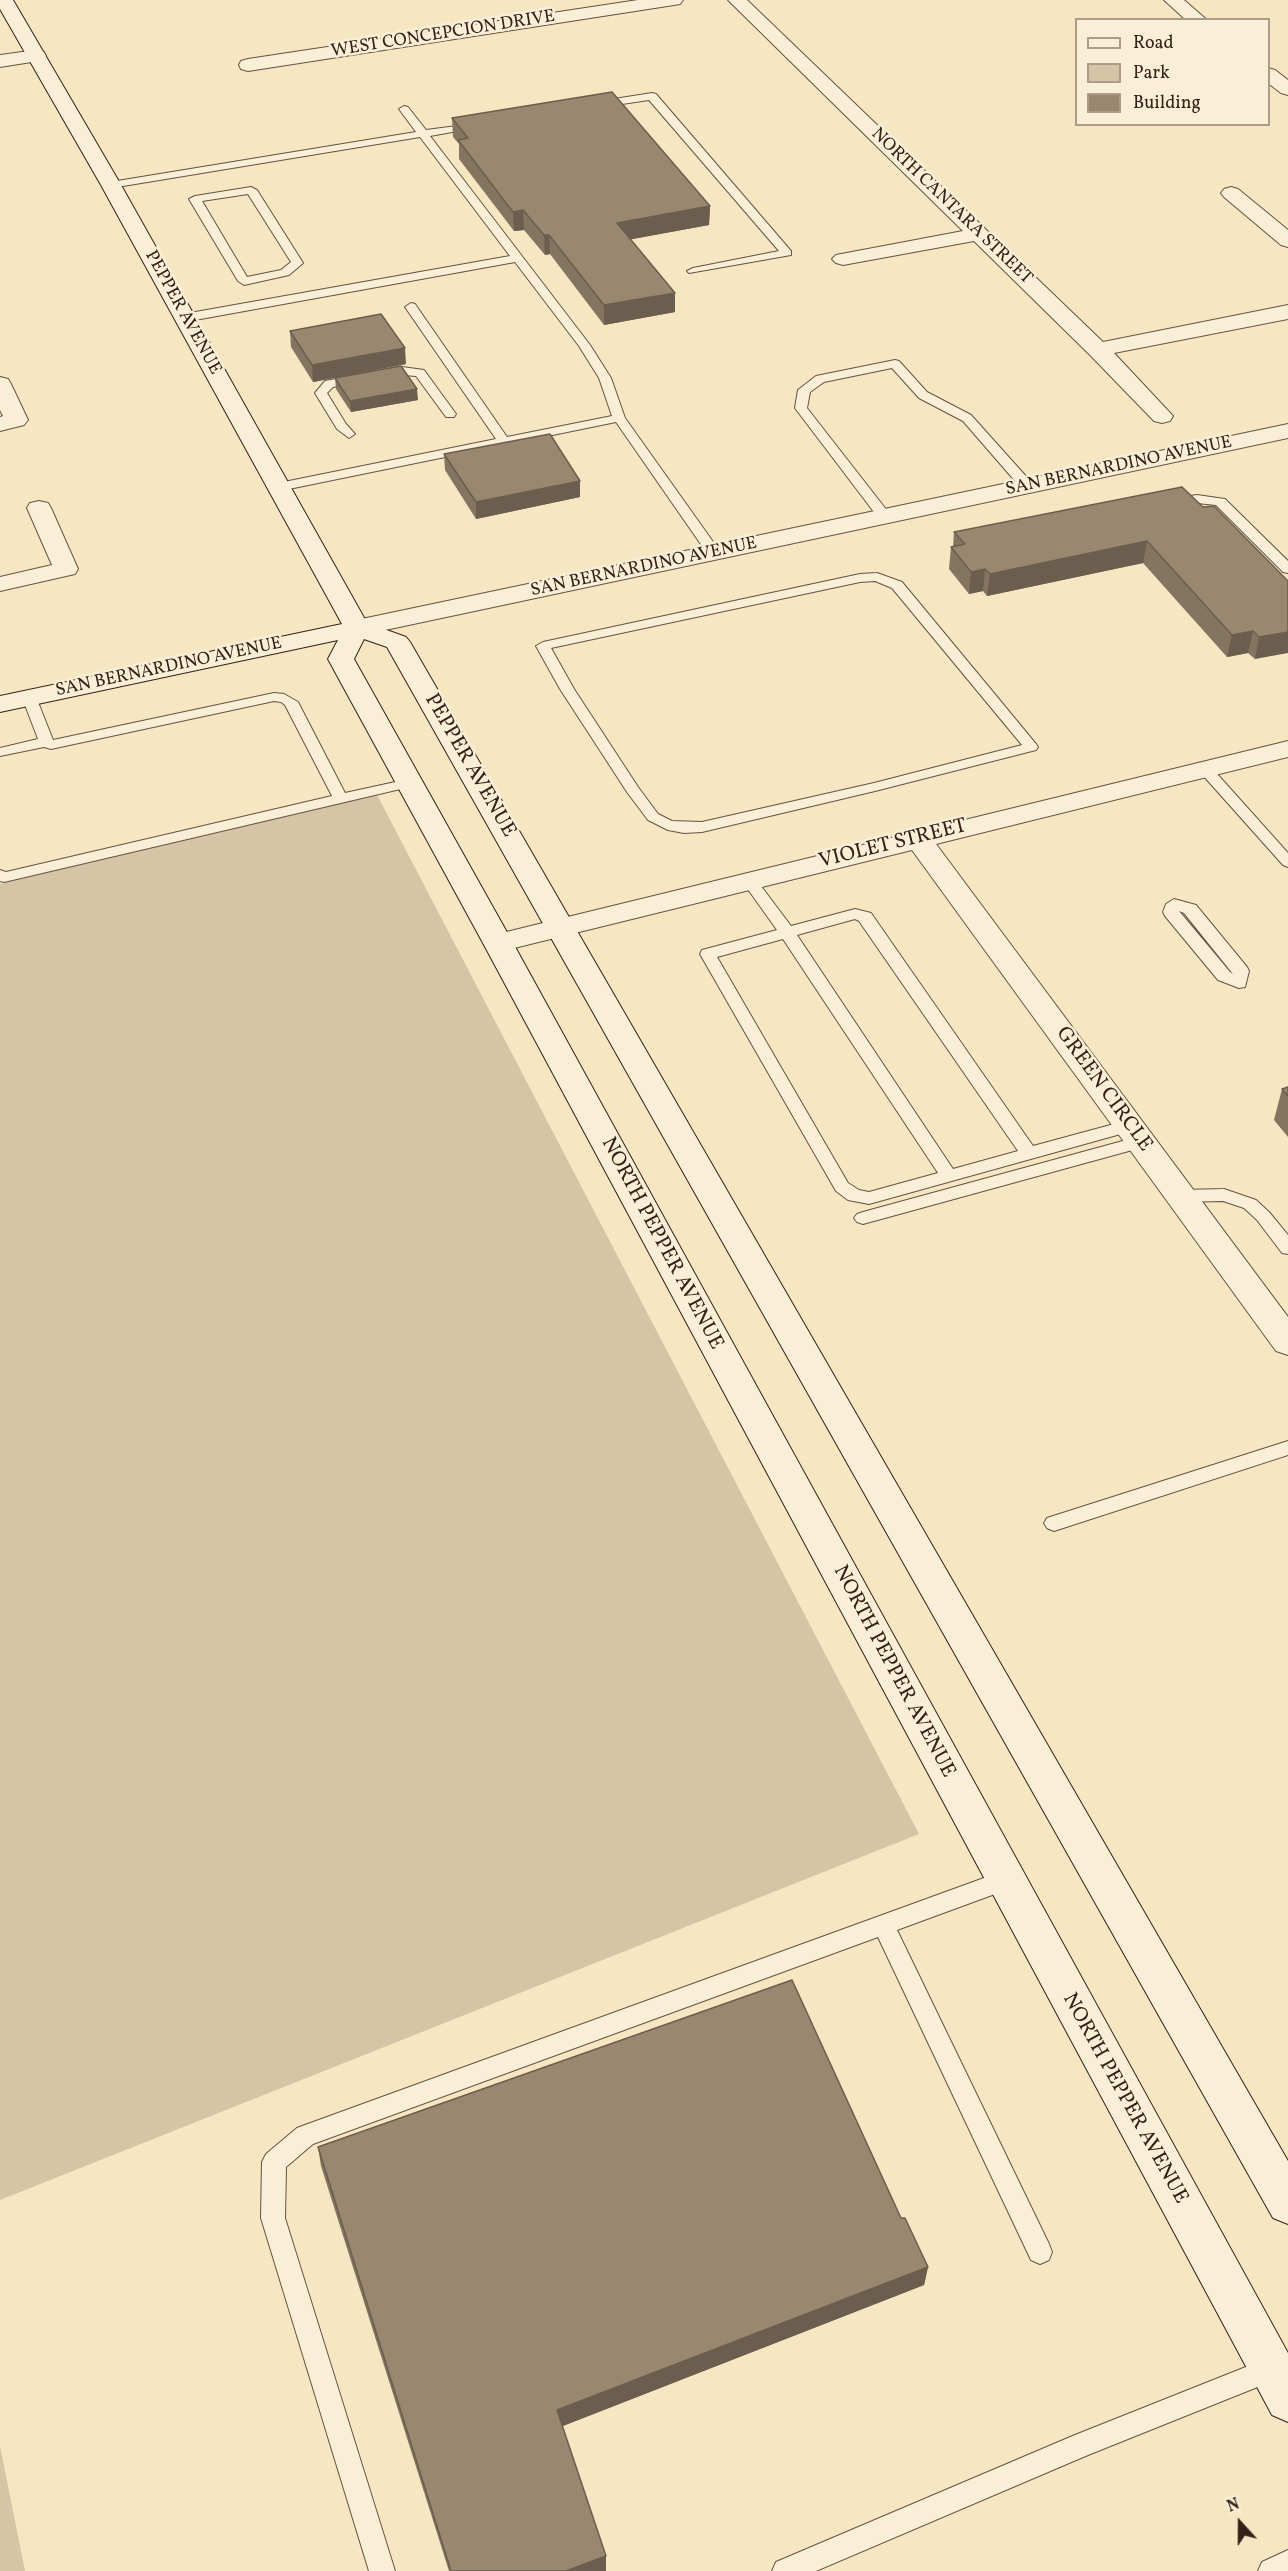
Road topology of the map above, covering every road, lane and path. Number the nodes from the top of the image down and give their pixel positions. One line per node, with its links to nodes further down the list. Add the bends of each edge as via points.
1 (4, 0): 6 (main road, PEPPER AVENUE)
2 (674, 0): 8 (main road, WEST CONCEPCION DRIVE)
3 (737, 0): 18 (main road, NORTH CANTARA STREET)
4 (1173, 0): 5 (main road)
5 (1196, 18)
6 (37, 56): 7 (main road); 16 (main road, PEPPER AVENUE)
7 (0, 61)
8 (248, 65)
9 (1270, 75): 10 (main road)
10 (1288, 89)
11 (583, 107): 22 (lane, via 652,96 788,253)
12 (404, 109): 14 (lane)
13 (491, 122): 14 (lane)
14 (423, 134): 15 (lane); 20 (lane)
15 (218, 181): 16 (lane); 23 (lane, via 251,190 297,263); 23 (lane, via 195,199 244,280)
16 (111, 185): 26 (main road, PEPPER AVENUE)
17 (1230, 193): 19 (main road)
18 (978, 234): 21 (main road); 27 (main road, NORTH CANTARA STREET)
19 (1288, 241)
20 (516, 258): 23 (lane); 31 (lane, via 584,345 605,378)
21 (843, 258)
22 (693, 271)
23 (293, 285): 26 (lane)
24 (411, 307): 35 (lane)
25 (1288, 312): 27 (main road)
26 (184, 318): 37 (main road, PEPPER AVENUE)
27 (1098, 350): 30 (main road, NORTH CANTARA STREET)
28 (0, 384): 32 (main road, via 16,420)
29 (450, 414): 34 (lane, via 420,373 402,370 329,384 321,393)
30 (1162, 416)
31 (619, 418): 35 (lane); 41 (lane)
32 (0, 424)
33 (1288, 431): 36 (main road, SAN BERNARDINO AVENUE)
34 (349, 434)
35 (504, 441): 37 (lane)
36 (1027, 486): 40 (main road, SAN BERNARDINO AVENUE); 40 (lane, via 967,418 923,395 895,364 820,379 804,390 801,408)
37 (279, 487): 45 (main road, PEPPER AVENUE)
38 (1161, 505): 42 (lane, via 1197,499 1220,502)
39 (39, 508): 43 (main road, via 66,569)
40 (885, 517): 41 (main road, SAN BERNARDINO AVENUE)
41 (714, 553): 45 (main road, SAN BERNARDINO AVENUE)
42 (1288, 569)
43 (0, 584)
44 (694, 613): 44 (lane, via 543,646 632,789 653,818 668,825 702,827 1031,747 897,585 888,580 860,578)
45 (357, 628): 46 (main road, SAN BERNARDINO AVENUE); 52 (main road, via 341,658); 59 (main road, PEPPER AVENUE, via 397,642)
46 (29, 698): 47 (main road, SAN BERNARDINO AVENUE); 48 (lane)
47 (0, 704)
48 (46, 742): 50 (lane); 53 (lane, via 51,745 284,698 291,702)
49 (1288, 749): 51 (main road, VIOLET STREET)
50 (0, 752)
51 (1204, 769): 54 (main road, VIOLET STREET); 55 (lane)
52 (409, 783): 53 (lane); 61 (main road)
53 (341, 799): 56 (lane)
54 (918, 839): 57 (main road, VIOLET STREET); 62 (main road, GREEN CIRCLE)
55 (1288, 861)
56 (1, 876)
57 (750, 881): 59 (main road, VIOLET STREET); 60 (lane)
58 (1174, 904): 58 (lane, via 1172,912 1213,963 1224,976 1239,983 1241,971 1190,909)
59 (561, 927): 61 (main road, VIOLET STREET); 73 (main road)
60 (787, 932): 63 (lane, via 855,914 865,917); 64 (lane); 64 (lane, via 708,954 842,1186 854,1196 868,1198)
61 (498, 943): 71 (main road, NORTH PEPPER AVENUE)
62 (1135, 1134): 63 (lane); 65 (main road, GREEN CIRCLE); 66 (lane)
63 (1029, 1153): 64 (lane)
64 (949, 1176)
65 (1180, 1196): 67 (lane, via 1224,1195 1250,1204); 68 (main road, GREEN CIRCLE)
66 (864, 1218)
67 (1288, 1248)
68 (1285, 1330)
69 (1288, 1448): 70 (lane)
70 (1054, 1522)
71 (1006, 1880): 72 (lane); 75 (main road, NORTH PEPPER AVENUE)
72 (883, 1924): 74 (lane); 77 (lane, via 305,2136 274,2162 273,2218)
73 (1288, 2203)
74 (1041, 2252)
75 (1280, 2384): 78 (lane, via 1084,2444)
76 (1288, 2564): 79 (lane)
77 (382, 2571)
78 (785, 2571)
79 (1271, 2571)

